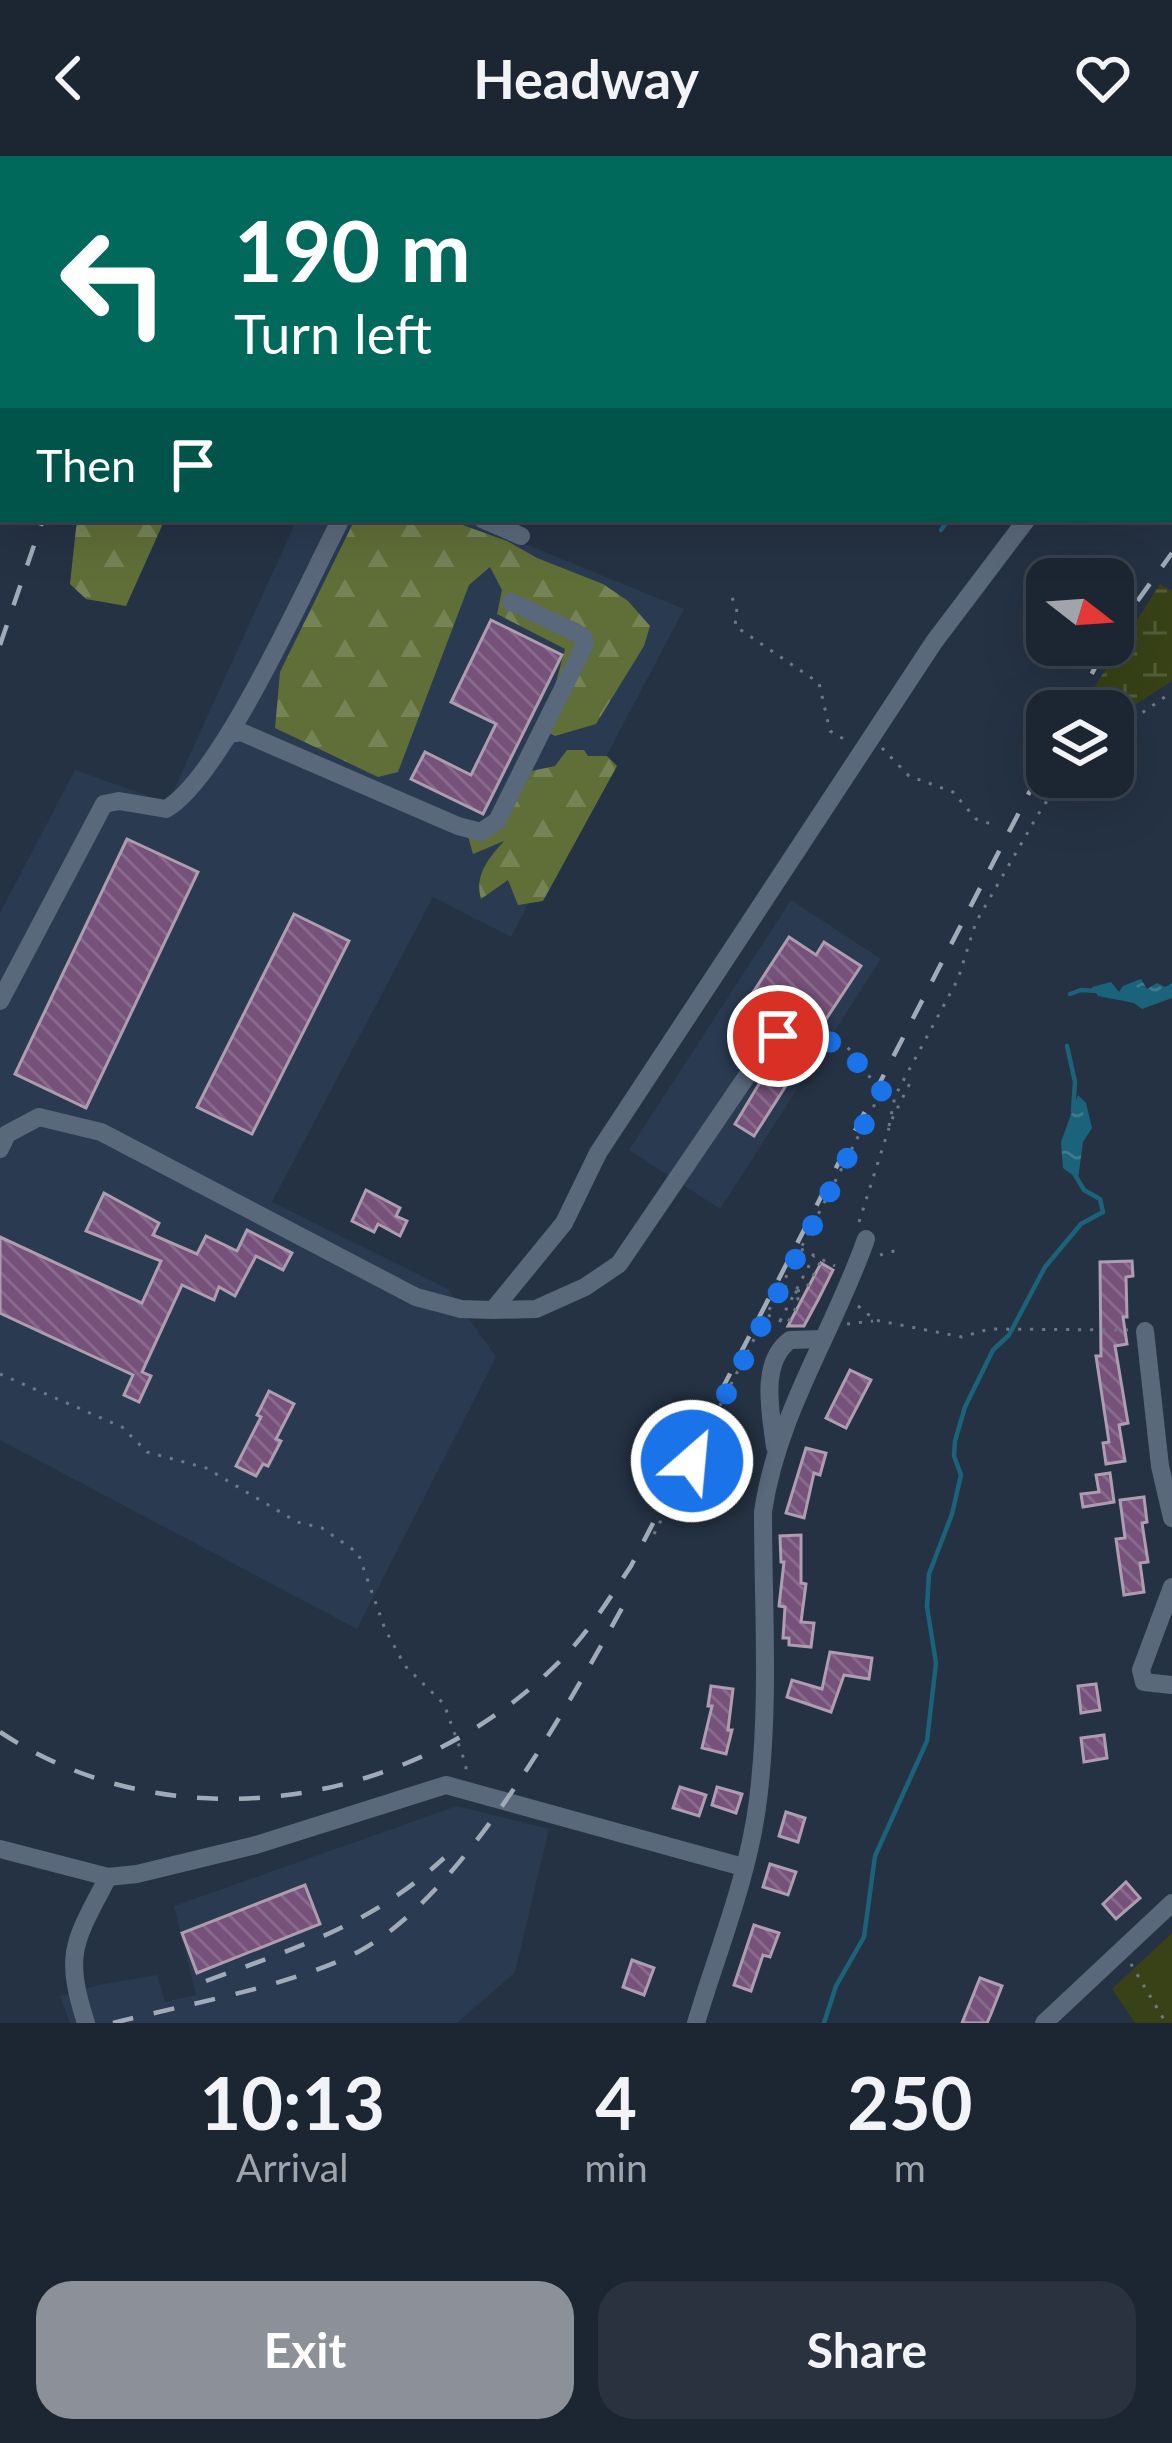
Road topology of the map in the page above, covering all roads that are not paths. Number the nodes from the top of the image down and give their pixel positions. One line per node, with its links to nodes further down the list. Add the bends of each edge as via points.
1 (339, 522): 6 (street)
2 (489, 522): 4 (street)
3 (1025, 522): 11 (street, via 934,642 598,1154 564,1222)
4 (521, 536)
5 (511, 602): 6 (street, via 585,644 497,821 481,832)
6 (230, 734): 7 (street, via 179,802 166,809 104,804)
7 (0, 1000)
8 (757, 1061): 11 (street, via 619,1264 536,1309)
9 (2, 1136): 11 (street, via 39,1117 101,1132 416,1298)
10 (861, 1241): 12 (street)
11 (493, 1310)
12 (825, 1333): 14 (street); 14 (street, via 790,1340 776,1354)
13 (1172, 1344): 15 (street, via 1147,1338)
14 (776, 1452): 19 (street, via 764,1512 763,1750)
15 (1172, 1518)
16 (1172, 1587): 17 (street, via 1141,1670 1144,1682)
17 (1172, 1685)
18 (0, 1849): 20 (street)
19 (743, 1867): 20 (street, via 437,1786 210,1858); 23 (street)
20 (107, 1877): 22 (street, via 71,1965)
21 (1172, 1903): 24 (street)
22 (86, 2023)
23 (695, 2023)
24 (1044, 2023)

